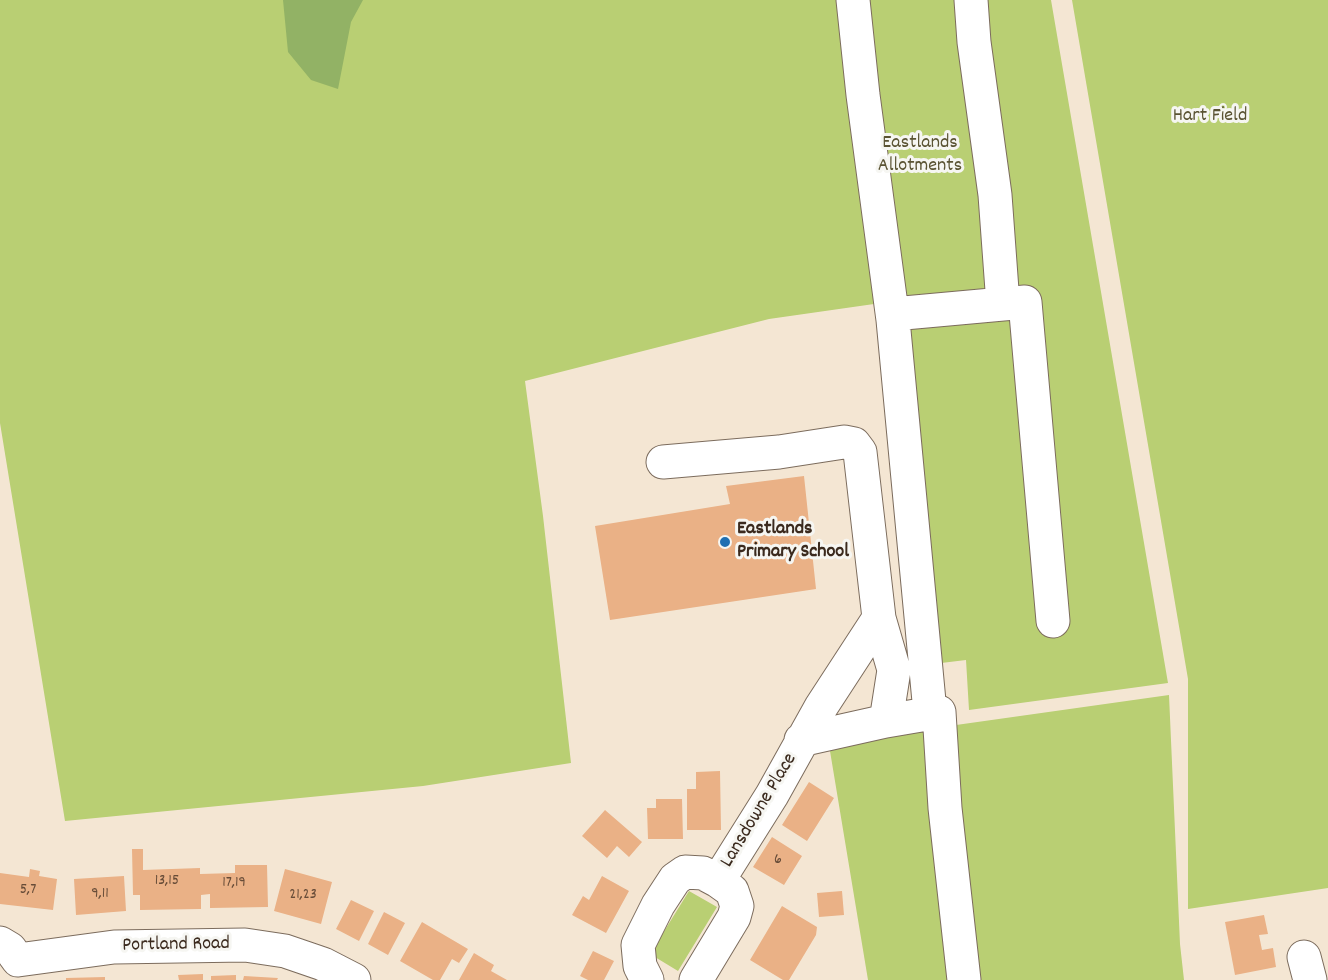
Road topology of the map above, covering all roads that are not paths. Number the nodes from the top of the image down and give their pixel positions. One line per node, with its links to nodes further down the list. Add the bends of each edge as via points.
1 (853, 0): 4 (street)
2 (971, 0): 3 (street, via 995,195)
3 (1003, 304): 4 (street, via 904,313); 7 (street, via 1025,302)
4 (893, 320): 8 (street)
5 (663, 462): 6 (street, via 854,444 860,452)
6 (879, 618): 9 (street, via 894,670); 10 (street, Lansdowne Place)
7 (1053, 621)
8 (930, 712): 9 (street, Lansdowne Place); 16 (street, via 939,712)
9 (886, 721): 10 (street, Lansdowne Place)
10 (801, 740): 11 (street, Lansdowne Place)
11 (718, 881): 14 (street, Lansdowne Place, via 694,872 675,879 638,945 640,966); 15 (street, Lansdowne Place, via 732,891 737,906)
12 (13, 961): 13 (street, Portland Road, via 114,947 245,945 285,951)
13 (354, 980)
14 (647, 980)
15 (696, 980)
16 (964, 980)

